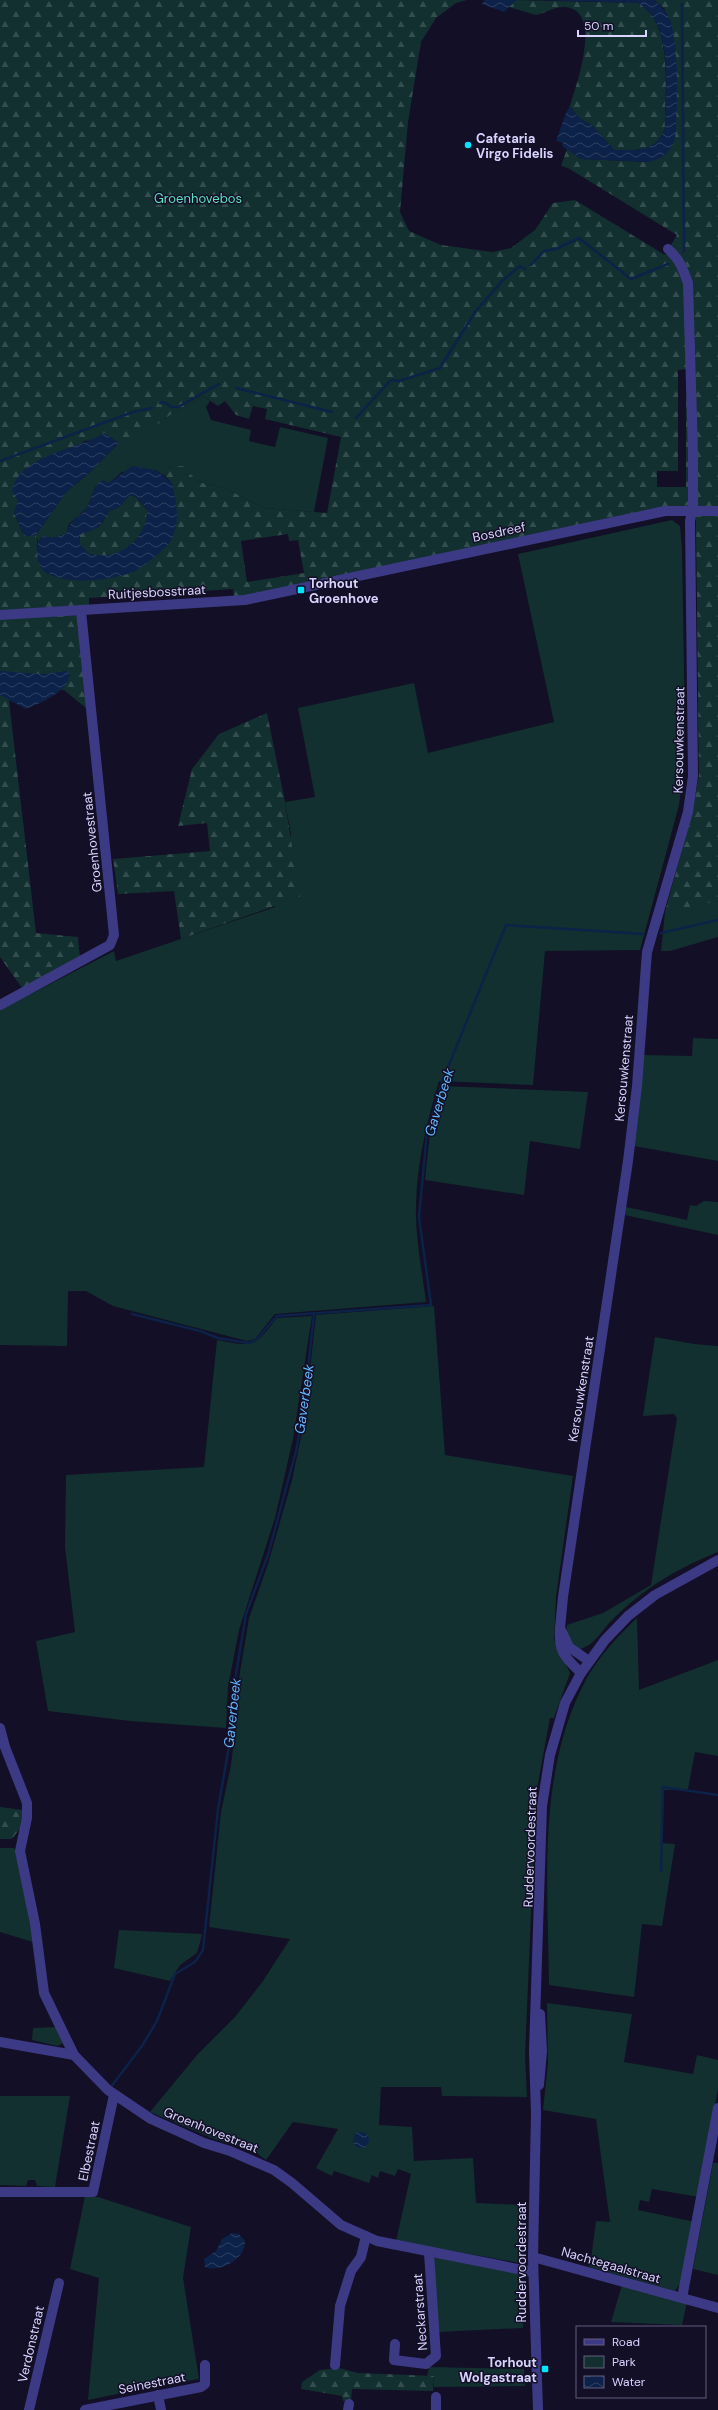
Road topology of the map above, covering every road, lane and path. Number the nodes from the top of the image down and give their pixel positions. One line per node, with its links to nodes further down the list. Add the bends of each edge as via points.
1 (668, 249): 3 (street, via 682,266 688,283)
2 (718, 511): 3 (street, Bosdreef)
3 (692, 512): 4 (street, Bosdreef, via 665,511); 9 (street, Kersouwkenstraat, via 692,787 688,812 647,952 637,1086 628,1161)
4 (313, 585): 5 (street, Ruitjesbosstraat, via 245,600)
5 (81, 611): 6 (street, Ruitjesbosstraat); 7 (street, Groenhovestraat, via 114,934 110,945)
6 (0, 615)
7 (0, 1005)
8 (718, 1560): 10 (street, Ruddervoordestraat, via 661,1592 628,1616)
9 (560, 1628): 10 (street, via 569,1647); 11 (street, Kersouwkenstraat, via 559,1643 563,1655)
10 (589, 1661): 11 (street, Ruddervoordestraat)
11 (581, 1673): 21 (street, Ruddervoordestraat, via 563,1710 550,1755 542,1806 537,1993 542,2027 542,2052 536,2113)
12 (0, 1728): 14 (street, Groenhovestraat, via 26,1803 27,1818 20,1851 35,1924 44,1994)
13 (0, 2042): 14 (street)
14 (74, 2055): 15 (street, Groenhovestraat)
15 (114, 2095): 18 (street, Elbestraat, via 94,2192); 19 (street, Groenhovestraat, via 151,2119 174,2130 274,2170 341,2225)
16 (718, 2108): 17 (street)
17 (714, 2159): 24 (street)
18 (0, 2192)
19 (366, 2236): 20 (street, Groenhovestraat); 28 (street, via 361,2258 351,2271 340,2306)
20 (429, 2253): 22 (street, Groenhovestraat); 26 (street, Neckarstraat, via 436,2356 426,2364 394,2360)
21 (533, 2257): 22 (street, Ruddervoordestraat); 24 (street, Nachtegaalstraat)
22 (533, 2272): 36 (street, Ruddervoordestraat)
23 (59, 2283): 32 (street, Verdonstraat)
24 (682, 2298): 25 (street, Nachtegaalstraat)
25 (718, 2308)
26 (395, 2344)
27 (205, 2365): 29 (street, Seinestraat, via 205,2384)
28 (335, 2365)
29 (158, 2396): 31 (street, Seinestraat); 34 (street)
30 (436, 2397): 35 (street)
31 (101, 2408): 33 (street, Seinestraat)
32 (29, 2410)
33 (85, 2410)
34 (161, 2410)
35 (436, 2410)
36 (538, 2410)

